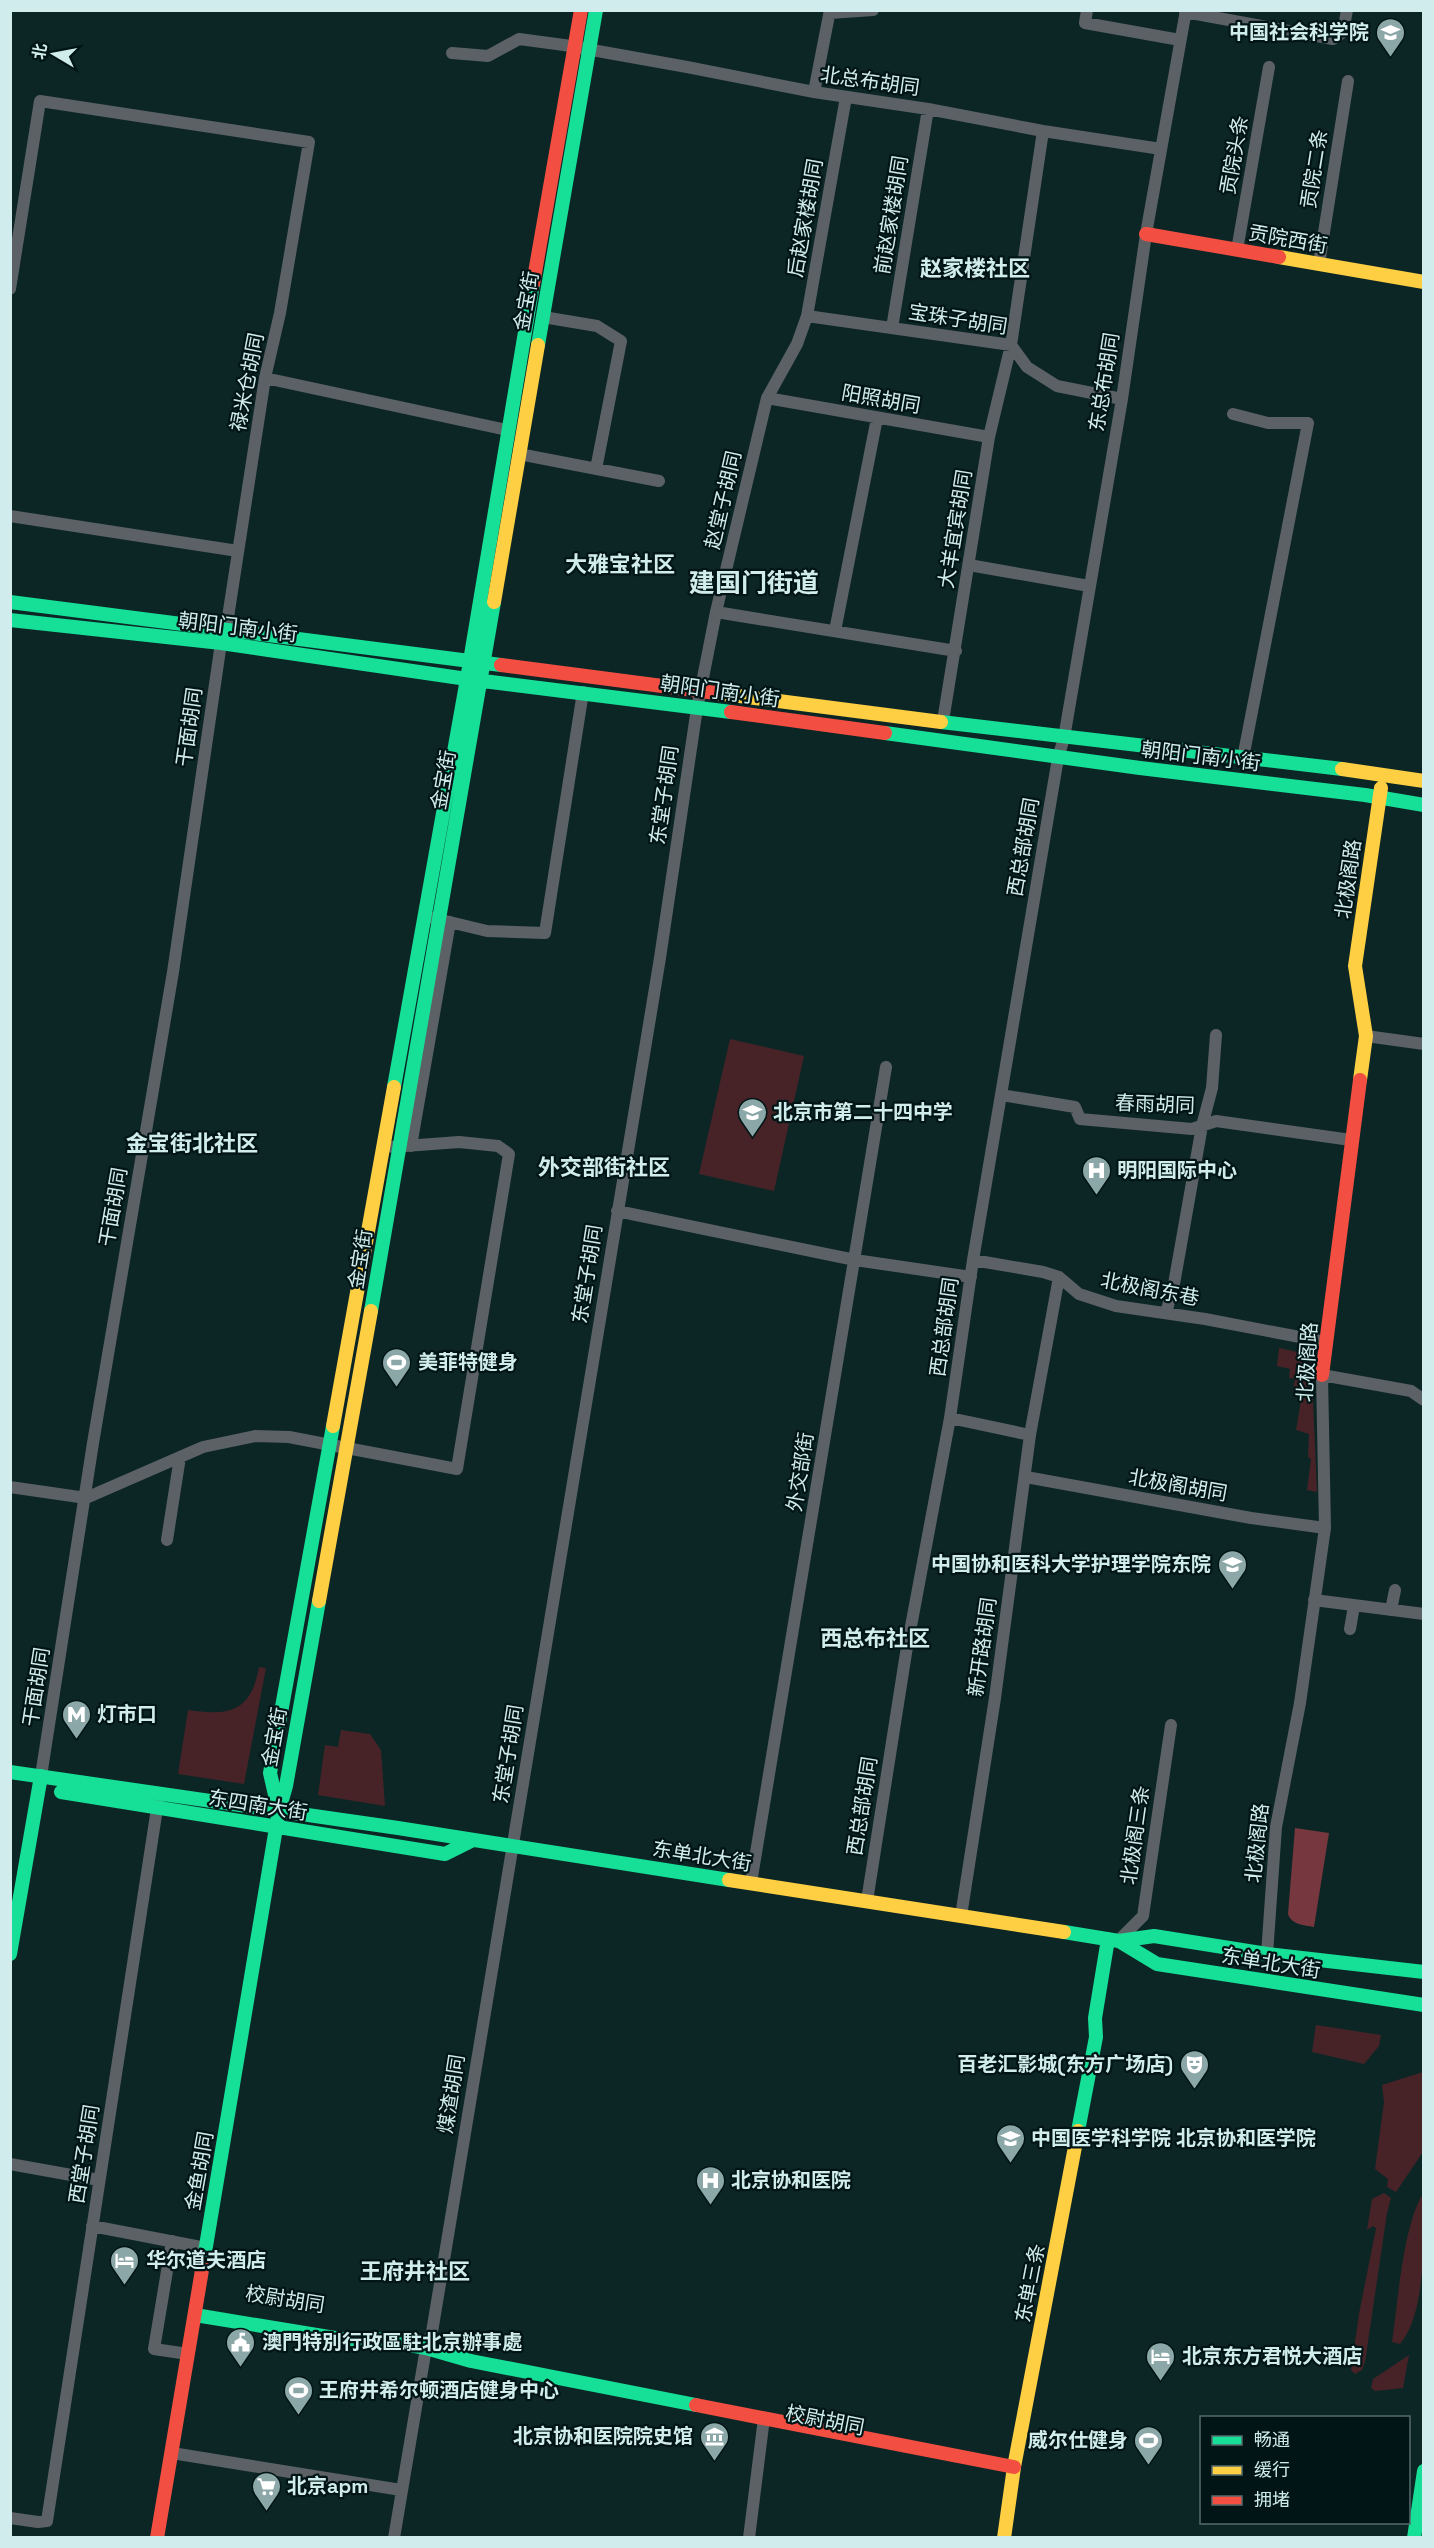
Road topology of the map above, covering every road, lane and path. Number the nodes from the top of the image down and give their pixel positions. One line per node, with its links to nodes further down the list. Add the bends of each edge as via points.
1 (581, 10): 9 (main road, 金宝街)
2 (596, 10): 10 (main road, 金宝街)
3 (873, 10): 6 (street)
4 (1087, 10): 8 (street, via 1084,23)
5 (1347, 10): 7 (street, via 1343,32 1333,39)
6 (830, 11): 14 (street)
7 (1186, 11): 8 (street, 东总布胡同)
8 (1180, 40): 18 (street, 东总布胡同)
9 (575, 47): 10 (street, 北总布胡同); 11 (street, 北总布胡同, via 519,39 488,56); 34 (main road, 金宝街)
10 (589, 50): 14 (street, 北总布胡同); 25 (main road, 金宝街)
11 (452, 54)
12 (1269, 67): 20 (street, 贡院头条)
13 (1347, 81): 21 (street, 贡院二条)
14 (814, 93): 15 (street, 北总布胡同)
15 (846, 97): 16 (street, 北总布胡同); 24 (street, 后赵家楼胡同)
16 (928, 109): 17 (street, 北总布胡同); 26 (street, 前赵家楼胡同)
17 (1043, 131): 18 (street, 北总布胡同); 28 (street, 大羊宜宾胡同)
18 (1161, 149): 19 (street, 东总布胡同)
19 (1146, 234): 20 (main road, 贡院西街); 31 (street, 东总布胡同)
20 (1237, 250): 21 (main road, 贡院西街)
21 (1319, 264): 22 (main road, 贡院西街)
22 (1424, 282)
23 (10, 289): 29 (street, 禄米仓胡同, via 40,101 309,142)
24 (807, 316): 26 (street, 宝珠子胡同); 27 (street, 后赵家楼胡同)
25 (543, 317): 36 (main road, 金宝街); 37 (street, via 597,326 621,341)
26 (892, 328): 28 (street, 宝珠子胡同)
27 (798, 344): 30 (street, 赵堂子胡同)
28 (1011, 345): 31 (street, 宝珠子胡同, via 1027,367 1057,386); 35 (street, 大羊宜宾胡同)
29 (266, 378): 34 (street); 40 (street, 禄米仓胡同)
30 (767, 398): 33 (street, 阳照胡同); 44 (street, 赵堂子胡同)
31 (1122, 399): 42 (street, 东总布胡同)
32 (1233, 414): 57 (street, via 1268,423 1308,423)
33 (877, 418): 35 (street, 阳照胡同); 46 (street)
34 (507, 430): 49 (main road, 金宝街)
35 (990, 437): 41 (street, 大羊宜宾胡同)
36 (519, 454): 37 (street); 49 (main road, 金宝街)
37 (596, 469): 38 (street)
38 (659, 481)
39 (10, 516): 40 (street)
40 (238, 552): 47 (street, 禄米仓胡同)
41 (969, 565): 42 (street); 48 (street, 大羊宜宾胡同)
42 (1089, 586): 55 (street, 东总布胡同)
43 (10, 602): 47 (main road, 朝阳门南小街)
44 (716, 612): 46 (street); 51 (street, 赵堂子胡同)
45 (10, 620): 47 (main road, 朝阳门南小街)
46 (835, 631): 48 (street)
47 (223, 637): 49 (main road, 朝阳门南小街); 50 (main road, 朝阳门南小街); 88 (street, 干面胡同, via 172,984)
48 (956, 651): 54 (street, 大羊宜宾胡同)
49 (476, 662): 50 (main road, 金宝街); 51 (main road, 朝阳门南小街)
50 (474, 679): 52 (main road, 朝阳门南小街); 62 (main road, 金宝街); 63 (main road, 金宝街)
51 (701, 691): 53 (street, 赵堂子胡同); 54 (main road, 朝阳门南小街)
52 (584, 692): 53 (main road, 朝阳门南小街); 63 (street, via 545,933 487,931)
53 (697, 708): 56 (main road, 朝阳门南小街); 72 (street, 东堂子胡同)
54 (943, 721): 55 (main road, 朝阳门南小街)
55 (1064, 738): 56 (street, 东总布胡同); 57 (main road, 朝阳门南小街)
56 (1058, 758): 60 (main road, 朝阳门南小街); 68 (street, 西总部胡同)
57 (1243, 758): 58 (main road, 朝阳门南小街)
58 (1383, 774): 59 (main road, 朝阳门南小街); 60 (main road, 北极阁路)
59 (1424, 781)
60 (1380, 797): 61 (main road, 朝阳门南小街); 65 (main road, 北极阁路, via 1355,966)
61 (1424, 805)
62 (423, 915): 63 (street); 71 (main road, 金宝街)
63 (444, 921): 71 (main road, 金宝街)
64 (1216, 1035): 69 (street, via 1212,1088)
65 (1366, 1036): 66 (street); 70 (main road, 北极阁路)
66 (1424, 1044)
67 (886, 1067): 73 (street, 外交部街)
68 (1001, 1095): 69 (street, 春雨胡同, via 1075,1107 1080,1119 1192,1129); 74 (street, 西总部胡同)
69 (1202, 1126): 70 (street, 春雨胡同, via 1216,1121); 77 (street)
70 (1351, 1140): 78 (main road, 北极阁路)
71 (398, 1147): 83 (main road, 金宝街); 84 (main road, 金宝街); 84 (street, via 459,1142 498,1146 508,1154 457,1469)
72 (617, 1211): 73 (street); 105 (street, 东堂子胡同)
73 (855, 1260): 75 (street); 106 (street, 外交部街)
74 (973, 1260): 75 (street, 西总部胡同); 76 (street, 北极阁东巷)
75 (971, 1277): 81 (street, 西总部胡同)
76 (1059, 1277): 77 (street, 北极阁东巷, via 1079,1294 1116,1306); 82 (street, 新开路胡同)
77 (1166, 1313): 78 (street, 北极阁东巷)
78 (1326, 1342): 79 (main road, 北极阁路)
79 (1322, 1375): 80 (street, via 1411,1391); 89 (street, 北极阁路)
80 (1424, 1400)
81 (950, 1418): 82 (street); 107 (street, 西总部胡同, via 906,1653)
82 (1030, 1435): 86 (street, 新开路胡同)
83 (330, 1444): 84 (street); 85 (street, via 255,1436); 102 (main road, 金宝街, via 270,1773)
84 (346, 1448): 102 (main road, 金宝街)
85 (180, 1457): 88 (street); 90 (street)
86 (1026, 1477): 89 (street, 北极阁胡同); 108 (street, 新开路胡同)
87 (10, 1487): 88 (street)
88 (86, 1498): 99 (street, 干面胡同)
89 (1325, 1528): 92 (street, 北极阁路)
90 (167, 1540)
91 (1395, 1590): 94 (street)
92 (1314, 1600): 93 (street); 111 (street, 北极阁路, via 1300,1703 1276,1827)
93 (1354, 1606): 94 (street); 96 (street)
94 (1391, 1610): 95 (street)
95 (1424, 1614)
96 (1350, 1629)
97 (1171, 1725): 109 (street, 北极阁三条, via 1143,1916)
98 (10, 1772): 99 (main road, 东四南大街)
99 (41, 1776): 100 (main road, 东四南大街); 101 (main road, 东四南大街, via 52,1790); 110 (main road)
100 (159, 1793): 101 (street, 西堂子胡同); 102 (main road, 东四南大街)
101 (156, 1809): 103 (main road, 东四南大街); 115 (street, 西堂子胡同)
102 (279, 1810): 103 (main road, 金鱼胡同); 104 (main road, 东单北大街)
103 (276, 1827): 104 (main road, 东四南大街, via 445,1854); 118 (main road, 金鱼胡同)
104 (473, 1840): 105 (main road, 东单北大街)
105 (513, 1846): 106 (main road, 东单北大街); 120 (street, 煤渣胡同, via 432,2332)
106 (751, 1883): 107 (main road, 东单北大街)
107 (867, 1901): 108 (main road, 东单北大街)
108 (961, 1916): 109 (main road, 东单北大街)
109 (1113, 1940): 111 (main road, 东单北大街, via 1154,1936); 113 (main road, 东单北大街, via 1157,1964); 125 (main road, 东单三条, via 1104,2020 1096,2037)
110 (10, 1954)
111 (1267, 1954): 112 (main road, 东单北大街)
112 (1424, 1972)
113 (1424, 2005)
114 (10, 2164): 115 (street)
115 (99, 2180): 116 (street, 西堂子胡同)
116 (92, 2226): 117 (street); 127 (street, 西堂子胡同, via 47,2520)
117 (172, 2241): 118 (street); 121 (street, via 154,2349)
118 (206, 2248): 119 (main road, 金鱼胡同)
119 (195, 2309): 120 (main road, 校尉胡同, via 343,2328 366,2338); 121 (main road, 金鱼胡同)
120 (426, 2348): 122 (main road, 校尉胡同); 126 (street, 煤渣胡同)
121 (188, 2355): 123 (main road, 金鱼胡同)
122 (763, 2423): 125 (main road, 校尉胡同); 130 (street)
123 (172, 2453): 126 (street); 128 (main road, 金鱼胡同)
124 (1424, 2471): 132 (main road)
125 (1014, 2472): 131 (main road, 东单三条)
126 (401, 2490): 129 (street, 煤渣胡同)
127 (10, 2518)
128 (157, 2538)
129 (394, 2538)
130 (749, 2538)
131 (1004, 2538)
132 (1414, 2538)

